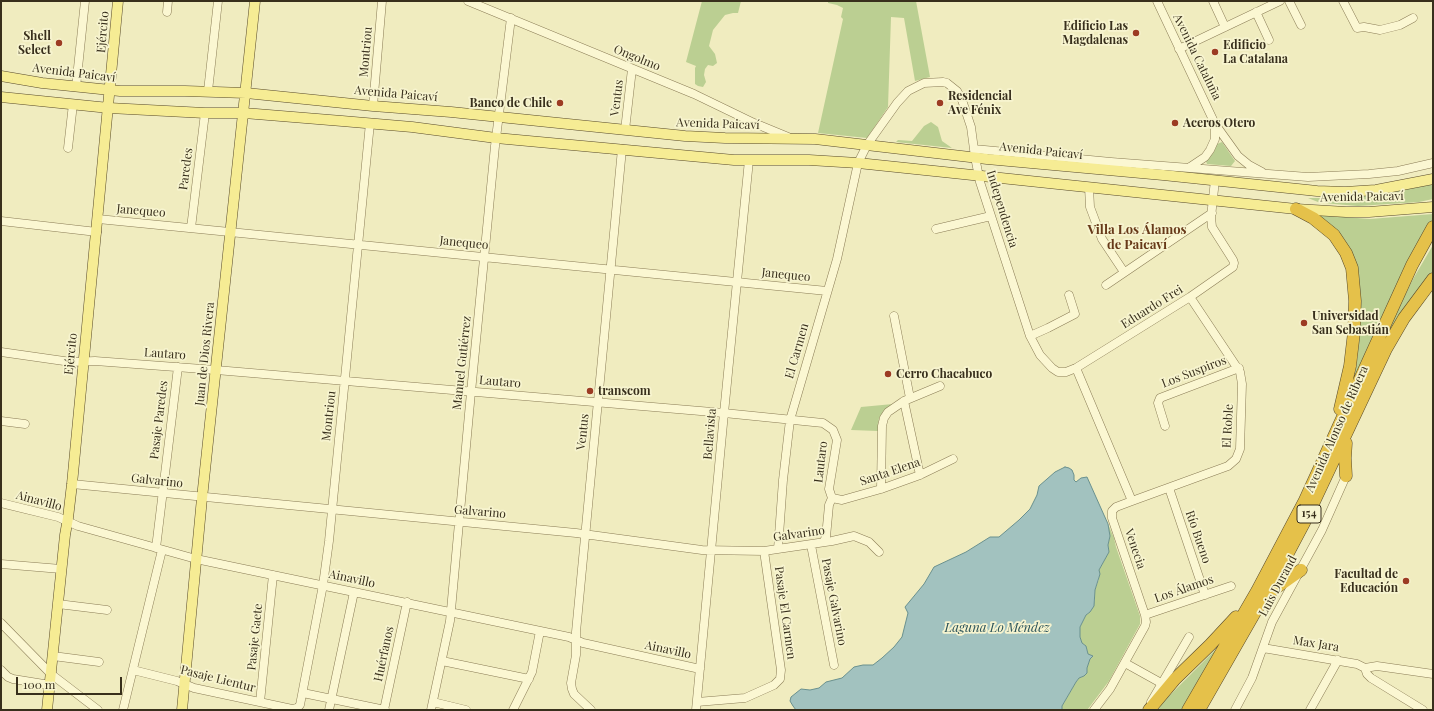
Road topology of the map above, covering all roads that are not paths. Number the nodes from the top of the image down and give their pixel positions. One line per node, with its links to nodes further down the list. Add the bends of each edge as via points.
1 (85, 1): 23 (street)
2 (118, 1): 24 (main road, Ejército)
3 (168, 1): 13 (street)
4 (218, 1): 25 (street)
5 (255, 1): 26 (main road, Juan de Dios Rivera)
6 (382, 1): 29 (street, Montriou)
7 (468, 1): 15 (street, Ongolmo)
8 (1156, 1): 20 (street, Avenida Cataluña)
9 (1213, 1): 18 (street)
10 (1289, 1): 17 (street)
11 (1343, 1): 16 (street, via 1357,28 1380,30 1400,25)
12 (1277, 2): 14 (street)
13 (167, 12)
14 (1256, 12): 18 (street); 19 (street)
15 (511, 18): 21 (street, Ongolmo); 33 (street, Manuel Gutiérrez)
16 (1413, 18)
17 (1301, 25)
18 (1225, 27): 20 (street)
19 (1269, 40)
20 (1179, 49): 35 (street, Avenida Cataluña)
21 (632, 69): 36 (street, Ventus); 38 (street, Ongolmo, via 702,97 773,132)
22 (1, 76): 23 (main road, Avenida Paicaví)
23 (76, 87): 24 (main road, Avenida Paicaví)
24 (110, 90): 25 (main road, Avenida Paicaví); 30 (main road, Ejército)
25 (208, 91): 26 (main road, Avenida Paicaví)
26 (246, 92): 29 (main road, Avenida Paicaví); 32 (main road, Juan de Dios Rivera)
27 (1, 97): 28 (main road, Avenida Paicaví)
28 (73, 104): 30 (main road, Avenida Paicaví); 40 (street)
29 (373, 106): 33 (main road, Avenida Paicaví)
30 (109, 108): 31 (main road, Avenida Paicaví); 57 (main road, Ejército)
31 (205, 113): 32 (main road, Avenida Paicaví); 60 (street, Paredes)
32 (244, 113): 34 (main road, Avenida Paicaví); 62 (main road, Juan de Dios Rivera)
33 (499, 117): 36 (main road, Avenida Paicaví); 37 (street, Manuel Gutiérrez)
34 (370, 123): 37 (main road, Avenida Paicaví); 64 (street, Montriou)
35 (1215, 124): 46 (street, via 1215,139 1210,150 1205,157); 47 (street, Avenida Cataluña, via 1238,156 1249,165)
36 (625, 130): 38 (main road, Avenida Paicaví, via 712,138)
37 (496, 138): 41 (main road, Avenida Paicaví); 65 (street, Manuel Gutiérrez)
38 (796, 139): 39 (main road, Avenida Paicaví)
39 (867, 145): 42 (main road, Avenida Paicaví); 42 (street, Independencia, via 908,91 924,83 943,82 957,91 962,100 971,127); 44 (street, Independencia)
40 (68, 148)
41 (622, 149): 43 (main road, Avenida Paicaví); 66 (street, Ventus)
42 (974, 153): 46 (street, Avenida Paicaví); 48 (street, Independencia); 50 (main road, Avenida Paicaví)
43 (749, 160): 44 (main road, Avenida Paicaví); 69 (street, Bellavista)
44 (858, 163): 48 (main road, Avenida Paicaví); 71 (street, El Carmen)
45 (1433, 163): 47 (street, Avenida Paicaví, via 1398,171 1348,176)
46 (1190, 167): 47 (street, Avenida Paicaví)
47 (1268, 174)
48 (979, 176): 51 (main road, Avenida Paicaví); 56 (street, Independencia)
49 (1433, 179): 50 (main road, Avenida Paicaví, via 1382,189 1345,192)
50 (1215, 180): 52 (street)
51 (1089, 187): 52 (main road, Avenida Paicaví); 67 (street, via 1090,207 1102,239)
52 (1213, 200): 54 (main road, Avenida Paicaví); 55 (street)
53 (1433, 206): 54 (main road, Avenida Paicaví, via 1369,212)
54 (1296, 209): 93 (highway, via 1313,218 1334,235 1346,253 1353,276 1355,316 1352,349 1347,383)
55 (1212, 213): 67 (street); 73 (street, Eduardo Frei, via 1213,231 1234,265)
56 (991, 216): 61 (street); 75 (street, Independencia)
57 (98, 219): 60 (street, Janequeo); 63 (main road, Ejército)
58 (1, 221): 63 (street)
59 (1433, 227): 93 (highway, Avenida Alonso de Ribera / 154, via 1412,265)
60 (190, 228): 62 (street, Janequeo)
61 (936, 229)
62 (231, 231): 64 (street, Janequeo); 81 (main road, Juan de Dios Rivera)
63 (97, 232): 77 (main road, Ejército)
64 (358, 244): 65 (street, Janequeo); 82 (street, Montriou)
65 (484, 257): 66 (street, Janequeo); 84 (street, Manuel Gutiérrez)
66 (611, 269): 69 (street, Janequeo); 86 (street, Ventus)
67 (1124, 272): 70 (street)
68 (1433, 279): 92 (highway, Avenida Alonso de Ribera / 154, via 1394,334)
69 (736, 282): 71 (street, Janequeo); 87 (street, Bellavista)
70 (1106, 285)
71 (827, 291): 88 (street, El Carmen)
72 (1069, 295): 75 (street, via 1075,314)
73 (1190, 297): 79 (street, Eduardo Frei); 80 (street, El Roble)
74 (894, 316): 85 (street)
75 (1030, 336): 79 (street, Independencia, via 1040,355 1055,370 1063,372)
76 (1, 352): 77 (street, Lautaro, via 71,362)
77 (84, 361): 78 (street, Lautaro); 97 (main road, Ejército)
78 (178, 367): 81 (street, Lautaro); 100 (street, Pasaje Paredes)
79 (1076, 368): 103 (street)
80 (1238, 368): 91 (street, Los Suspiros, via 1158,399); 98 (street, El Roble, via 1242,384 1241,442 1238,454 1228,466)
81 (216, 370): 82 (street, Lautaro); 101 (main road, Juan de Dios Rivera)
82 (345, 381): 84 (street, Lautaro); 105 (street, Montriou)
83 (940, 386): 85 (street)
84 (471, 392): 86 (street, Lautaro); 107 (street, Manuel Gutiérrez)
85 (907, 400): 95 (street); 99 (street, via 888,412 884,418)
86 (598, 403): 87 (street, Lautaro); 108 (street, Ventus)
87 (724, 413): 88 (street, Lautaro); 112 (street, Bellavista)
88 (790, 420): 102 (street, Lautaro, via 823,424 835,433 830,490); 113 (street, El Carmen, via 782,480)
89 (1, 421): 90 (street)
90 (25, 424)
91 (1165, 426)
92 (1350, 427): 96 (highway, via 1345,451); 125 (highway, Avenida Alonso de Ribera / 154, via 1308,516)
93 (1331, 443): 125 (highway, Avenida Alonso de Ribera / 154)
94 (953, 459): 95 (street, Santa Elena)
95 (920, 475): 99 (street, Santa Elena)
96 (1346, 476): 119 (street, Luis Durand)
97 (72, 484): 100 (street, Galvarino); 106 (main road, Ejército)
98 (1169, 488): 103 (street, El Roble); 124 (street, Río Bueno)
99 (881, 489): 102 (street, Santa Elena, via 842,500)
100 (162, 493): 101 (street, Galvarino); 111 (street, Pasaje Paredes)
101 (202, 498): 105 (street, Galvarino); 116 (main road, Juan de Dios Rivera)
102 (832, 498): 109 (street, Lautaro)
103 (1132, 501): 130 (street, Venecia, via 1112,511 1112,516)
104 (1, 503): 106 (street, Ainavillo)
105 (332, 510): 107 (street, Galvarino); 121 (street, Montriou)
106 (67, 522): 111 (street, Ainavillo); 118 (main road, Ejército)
107 (459, 522): 108 (street, Galvarino); 129 (street, Manuel Gutiérrez)
108 (585, 535): 112 (street, Galvarino); 134 (street, Ventus)
109 (824, 541): 110 (street, Galvarino); 115 (street, Galvarino, via 854,536 870,542)
110 (810, 544): 113 (street, Galvarino); 141 (street, Pasaje Galvarino)
111 (159, 549): 116 (street, Ainavillo); 145 (street, Pasaje Paredes)
112 (711, 549): 114 (street, Galvarino); 143 (street, Bellavista)
113 (778, 549): 114 (street, Galvarino)
114 (764, 551): 155 (street, Pasaje El Carmen, via 780,678 774,685 745,698)
115 (879, 552)
116 (196, 559): 120 (street, Ainavillo); 150 (main road, Juan de Dios Rivera)
117 (1, 564): 118 (street)
118 (61, 569): 127 (main road, Ejército)
119 (1301, 570): 125 (highway); 135 (street, Luis Durand, via 1272,622)
120 (274, 575): 121 (street, Ainavillo); 152 (street, Pasaje Gaete)
121 (323, 585): 123 (street, Ainavillo); 151 (street, Montriou)
122 (1231, 586): 124 (street, Los Álamos)
123 (354, 592): 126 (street, Ainavillo); 153 (street)
124 (1205, 595): 130 (street, Los Álamos)
125 (1260, 595): 167 (highway, via 1175,679); 168 (highway, Avenida Alonso de Ribera / 154); 169 (highway, Avenida Alonso de Ribera / 154)
126 (407, 602): 129 (street, Ainavillo); 162 (street, Huérfanos)
127 (58, 604): 128 (street); 136 (main road, Ejército)
128 (107, 610)
129 (451, 611): 132 (street, Ainavillo); 138 (street, Manuel Gutiérrez)
130 (1145, 615): 140 (street, via 1145,626)
131 (1, 623): 147 (street)
132 (540, 631): 134 (street, Ainavillo); 148 (street)
133 (1189, 637): 149 (street)
134 (576, 640): 143 (street, Ainavillo, via 583,644); 165 (street, Ventus, via 572,689)
135 (1263, 648): 137 (street, Max Jara); 170 (street, Luis Durand, via 1252,678)
136 (53, 656): 139 (street); 147 (main road, Ejército)
137 (1338, 660): 142 (street, Max Jara); 171 (street)
138 (442, 661): 148 (street); 154 (street, Manuel Gutiérrez)
139 (99, 662)
140 (1125, 663): 149 (street); 166 (street)
141 (834, 665)
142 (1365, 668): 146 (street, Max Jara, via 1377,666); 172 (street, Max Jara, via 1371,678)
143 (700, 669): 155 (street, Bellavista)
144 (1, 670): 147 (street, via 13,679)
145 (133, 670): 150 (street, Pasaje Lientur); 159 (street, Pasaje Paredes)
146 (1433, 674)
147 (50, 679): 157 (main road, Ejército); 158 (street)
148 (529, 679): 164 (street)
149 (1161, 683): 167 (street)
150 (185, 684): 152 (street, Pasaje Lientur); 160 (main road, Juan de Dios Rivera)
151 (303, 695): 153 (street); 156 (street, Montriou)
152 (260, 702): 156 (street, Pasaje Lientur)
153 (330, 704): 161 (street); 162 (street)
154 (432, 706): 163 (street)
155 (696, 706)
156 (297, 708)
157 (47, 710)
158 (98, 710)
159 (123, 710)
160 (182, 710)
161 (359, 710)
162 (384, 710)
163 (466, 710)
164 (513, 710)
165 (589, 710)
166 (1094, 710)
167 (1148, 710)
168 (1188, 710)
169 (1199, 710)
170 (1235, 710)
171 (1310, 710)
172 (1423, 710)

